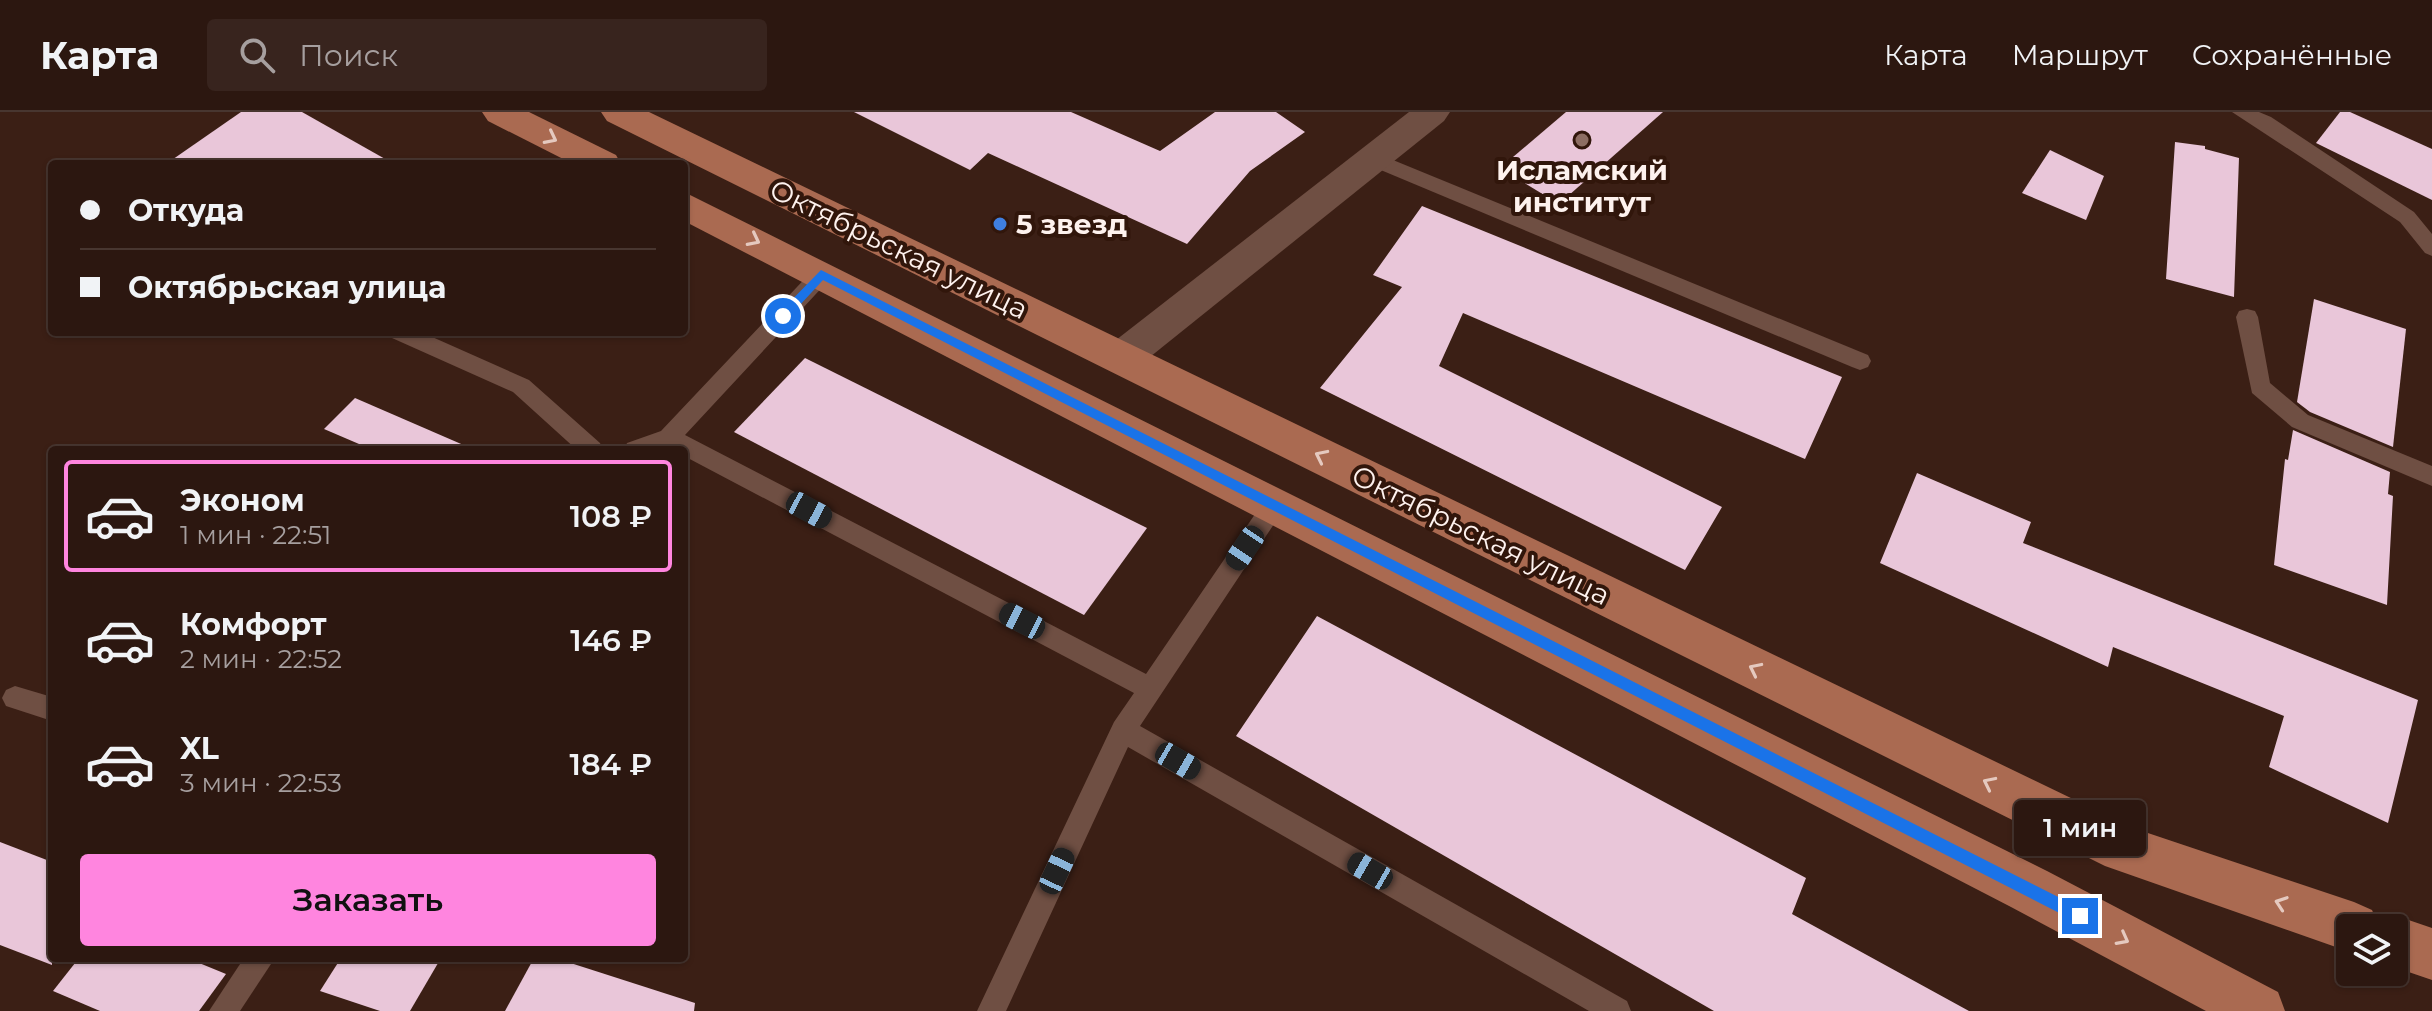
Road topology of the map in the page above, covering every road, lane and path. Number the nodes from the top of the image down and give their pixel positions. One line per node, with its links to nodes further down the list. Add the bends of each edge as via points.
1 (500, 112): 6 (main road, one-way to 6)
2 (619, 112): 12 (main road, Октябрьская улица)
3 (1432, 112): 5 (street)
4 (2242, 112): 8 (lane, via 2407,217)
5 (1371, 158): 12 (street); 13 (lane)
6 (595, 160)
7 (688, 207): 9 (main road, Октябрьская улица, one-way to 9)
8 (2432, 248)
9 (821, 275): 14 (lane); 20 (main road, Октябрьская улица)
10 (2247, 317): 19 (lane, via 2260,387 2300,421)
11 (409, 336): 15 (lane, via 521,386)
12 (1121, 358): 25 (main road, Октябрьская улица, one-way to 12, via 2123,849)
13 (1860, 361)
14 (669, 437): 16 (lane); 17 (lane)
15 (588, 446)
16 (645, 446)
17 (686, 446)
18 (688, 447): 21 (lane)
19 (2432, 476)
20 (1274, 505): 21 (lane); 32 (main road, Октябрьская улица, one-way to 32)
21 (1151, 689): 24 (lane)
22 (15, 698): 23 (lane)
23 (48, 708)
24 (1123, 730): 30 (lane); 31 (lane)
25 (2336, 922)
26 (2408, 946): 27 (main road)
27 (2432, 954)
28 (258, 962): 29 (lane)
29 (223, 1011)
30 (991, 1011)
31 (1617, 1011)
32 (2259, 1011)

